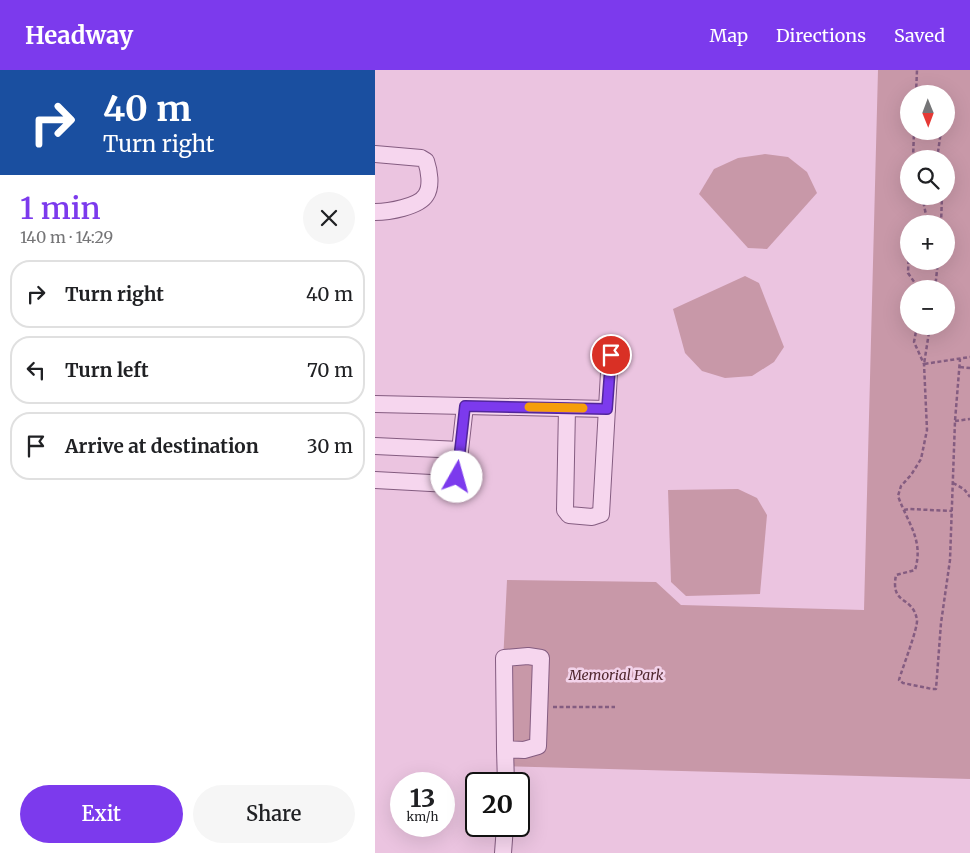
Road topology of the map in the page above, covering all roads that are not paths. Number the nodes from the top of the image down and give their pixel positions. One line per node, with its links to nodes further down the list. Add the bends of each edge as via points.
1 (375, 154): 2 (street, via 421,158 429,170 426,195 420,200 409,206)
2 (375, 212)
3 (611, 355): 7 (street)
4 (375, 404): 5 (street)
5 (465, 406): 6 (street); 9 (street)
6 (567, 408): 7 (street); 7 (street, via 565,510 569,515 592,517 601,514)
7 (607, 409)
8 (375, 446): 9 (street)
9 (460, 450): 10 (street, via 457,477 449,484)
10 (375, 480)
11 (505, 749): 11 (street, via 504,658 541,658 538,746 524,750); 12 (street)
12 (507, 772)
13 (504, 837): 14 (street)
14 (503, 853)

